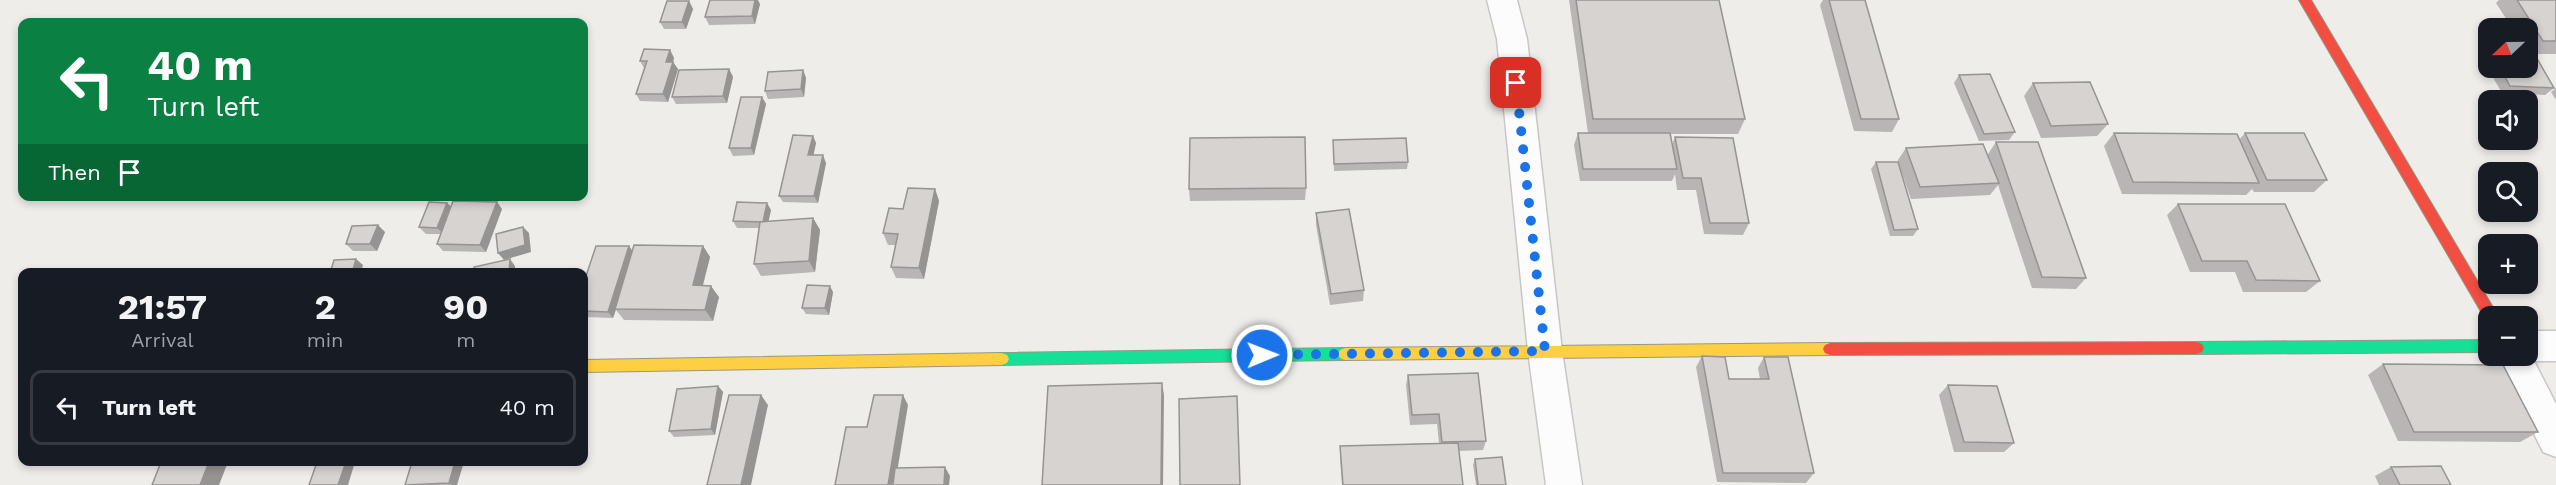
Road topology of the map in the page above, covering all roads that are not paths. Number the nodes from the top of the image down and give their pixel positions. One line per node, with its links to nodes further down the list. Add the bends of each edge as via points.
1 (1502, 0): 7 (street, via 1512,39)
2 (2305, 0): 3 (street)
3 (2485, 306)
4 (2478, 346): 7 (street)
5 (2538, 346): 6 (street)
6 (2556, 346)
7 (1545, 351): 8 (street); 11 (street)
8 (588, 366)
9 (2518, 366): 10 (street)
10 (2556, 440)
11 (1564, 485)

